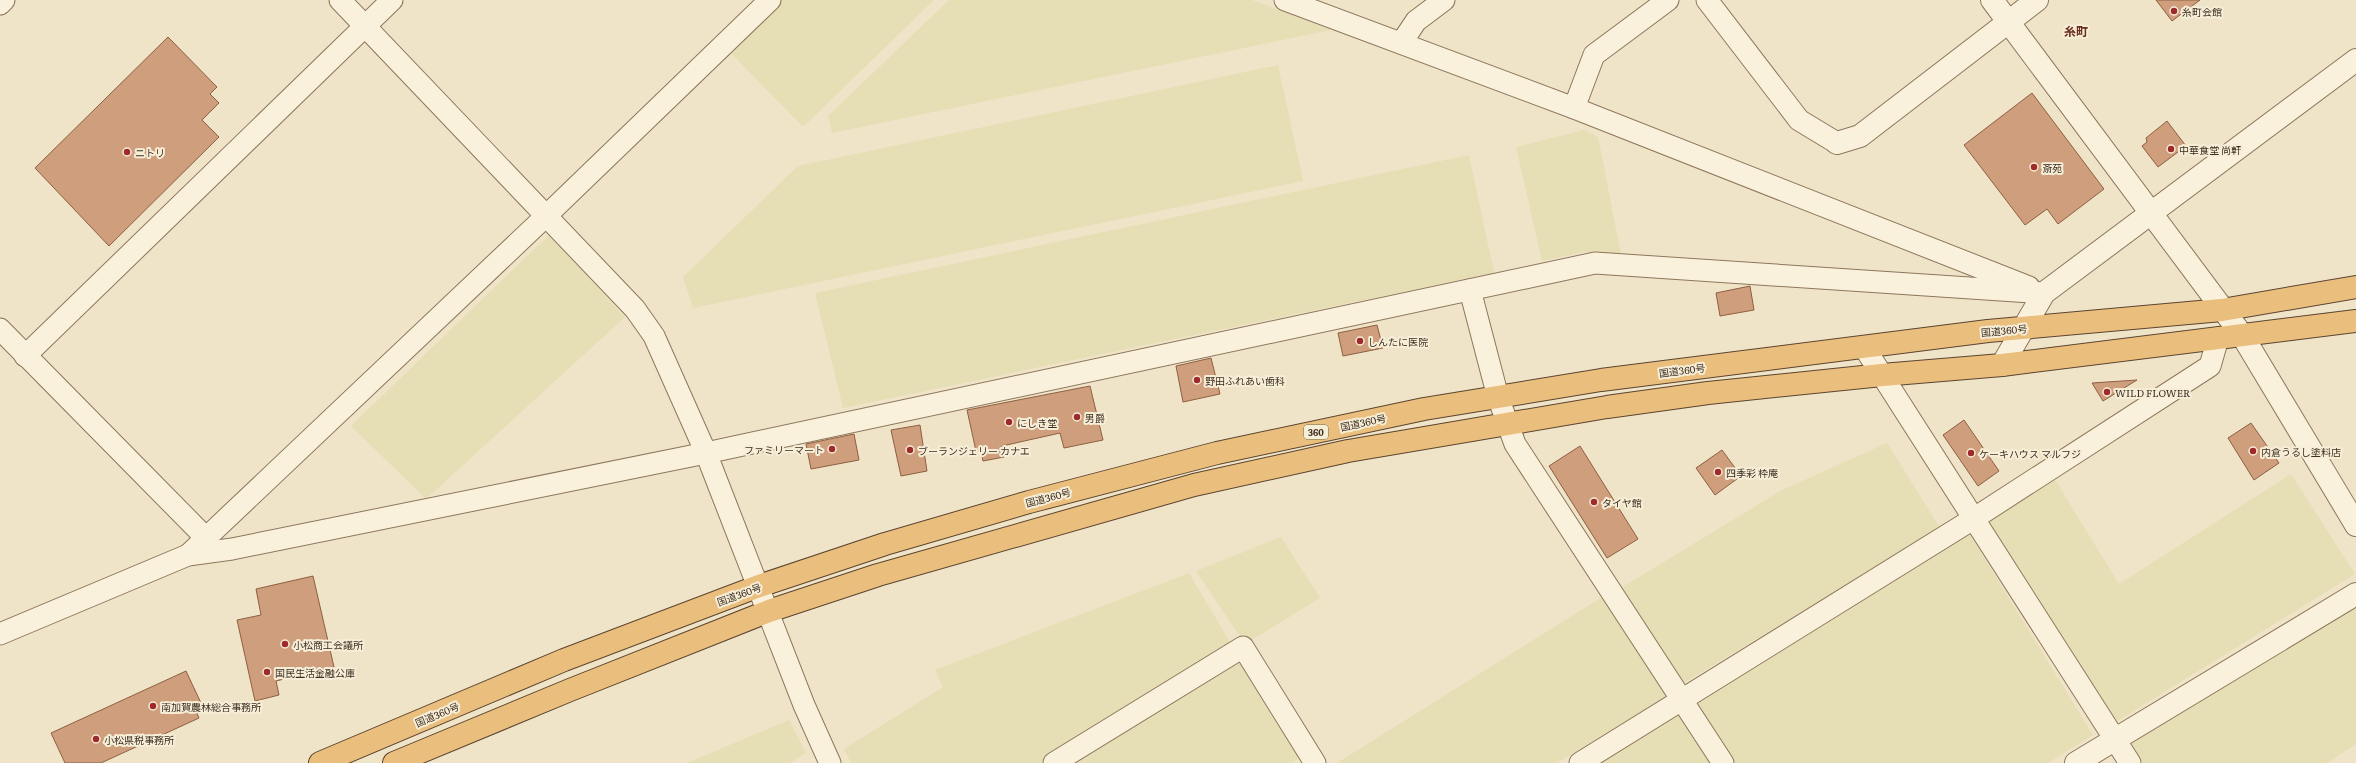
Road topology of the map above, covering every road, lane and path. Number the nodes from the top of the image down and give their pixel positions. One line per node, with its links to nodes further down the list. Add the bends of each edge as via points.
1 (4, 0): 11 (street)
2 (340, 0): 13 (street)
3 (392, 0): 13 (street)
4 (770, 0): 19 (street)
5 (1285, 0): 14 (street)
6 (1444, 0): 14 (street, via 1416,21)
7 (1668, 0): 16 (street, via 1594,55)
8 (1707, 0): 17 (street, via 1799,120)
9 (1992, 0): 12 (street)
10 (2037, 0): 12 (street)
11 (0, 4)
12 (2009, 21): 17 (street, via 1860,136); 18 (street)
13 (365, 26): 19 (street); 30 (street)
14 (1402, 42): 16 (street)
15 (2356, 60): 18 (street)
16 (1574, 108): 22 (street)
17 (1837, 143)
18 (2153, 213): 22 (street); 23 (street)
19 (546, 216): 35 (street, via 635,309 654,336); 38 (street)
20 (2356, 287): 23 (highway, 国道360号 / 360)
21 (1470, 290): 22 (street, via 1595,263); 33 (street); 35 (street)
22 (2044, 293): 25 (street)
23 (2222, 310): 25 (highway, 国道360号 / 360); 27 (street)
24 (2356, 321): 27 (highway)
25 (2025, 327): 29 (highway, 国道360号 / 360); 31 (street)
26 (0, 329): 30 (street)
27 (2242, 335): 28 (highway); 37 (street)
28 (2218, 338): 31 (highway); 36 (street, via 2210,366)
29 (1864, 347): 32 (street); 33 (highway, 国道360号 / 360, via 1601,380)
30 (25, 356): 38 (street)
31 (2002, 365): 32 (highway)
32 (1882, 375): 34 (highway, via 1700,394); 36 (street)
33 (1498, 397): 34 (street); 40 (highway, 国道360号 / 360, via 1424,409 1202,457 946,526)
34 (1506, 423): 42 (highway, via 1348,451 1194,485 878,575); 44 (street, via 1515,444)
35 (706, 453): 39 (street, via 232,549); 40 (street)
36 (1973, 519): 44 (street); 45 (street)
37 (2356, 524)
38 (206, 538): 39 (street)
39 (188, 555): 43 (street)
40 (759, 586): 42 (street); 46 (highway, 国道360号 / 360, via 564,660)
41 (2356, 594): 45 (street)
42 (769, 611): 47 (highway); 48 (street)
43 (0, 634)
44 (1682, 699): 51 (street); 52 (street)
45 (2115, 739): 53 (street); 54 (street)
46 (320, 763)
47 (394, 763)
48 (830, 763)
49 (1054, 763): 50 (street, via 1243,647)
50 (1315, 763)
51 (1580, 763)
52 (1723, 763)
53 (2076, 763)
54 (2130, 763)

